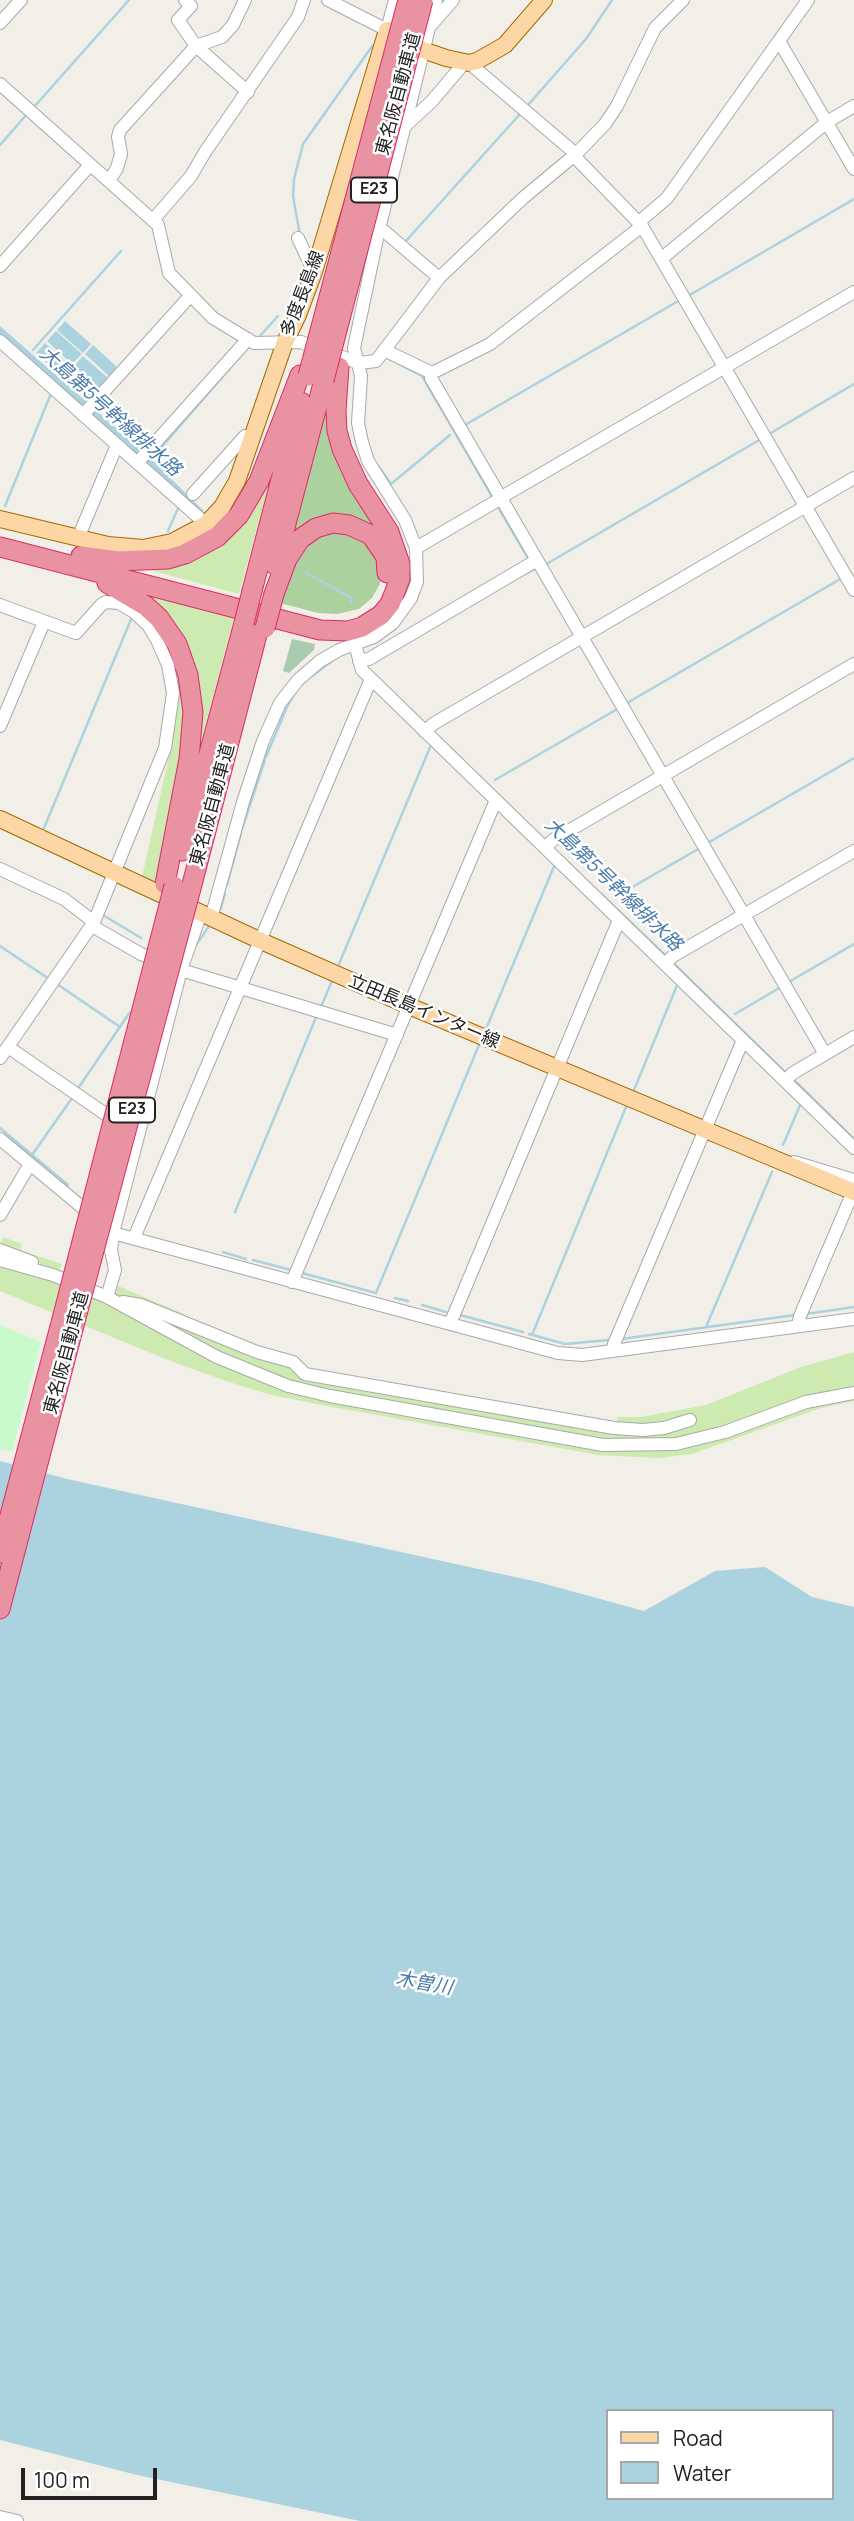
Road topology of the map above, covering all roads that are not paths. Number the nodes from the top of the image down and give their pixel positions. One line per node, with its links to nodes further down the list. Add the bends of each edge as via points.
1 (21, 0): 14 (street)
2 (185, 0): 18 (street, via 191,6 178,20)
3 (245, 0): 18 (street, via 222,37)
4 (304, 0): 22 (street, via 298,17)
5 (328, 0): 16 (street)
6 (395, 0): 16 (street)
7 (408, 0): 28 (highway, 東名阪自動車道 / E23, bridge)
8 (423, 0): 28 (highway, 東名阪自動車道 / E23, bridge)
9 (436, 0): 15 (street)
10 (453, 0): 15 (street)
11 (544, 0): 20 (main road, via 505,45 483,60)
12 (683, 0): 26 (street, via 655,28 617,106)
13 (808, 0): 17 (street)
14 (0, 23)
15 (429, 27): 19 (street)
16 (387, 30): 19 (main road); 31 (main road, 多度長島線)
17 (779, 41): 24 (street); 33 (street, via 667,198)
18 (196, 46): 22 (street); 30 (street, via 120,130 121,154)
19 (423, 50): 20 (main road); 25 (street)
20 (467, 62): 25 (street); 26 (street)
21 (0, 84): 27 (street)
22 (248, 93): 32 (street, via 191,176)
23 (854, 106): 24 (street)
24 (827, 122): 29 (street); 36 (street)
25 (403, 129): 34 (street)
26 (575, 155): 33 (street); 39 (street)
27 (90, 165): 30 (street); 37 (street)
28 (372, 167): 49 (highway, 東名阪自動車道 / E23, bridge); 63 (highway, bridge, via 336,411 342,449 389,532 400,564 396,592 381,615 348,631 320,630)
29 (854, 169)
30 (109, 181): 32 (street)
31 (334, 206): 34 (street); 38 (main road, 多度長島線)
32 (153, 220): 41 (street, via 169,273)
33 (641, 224): 36 (street); 48 (street, via 490,344)
34 (380, 225): 39 (street); 46 (street, via 354,348)
35 (298, 238): 38 (street)
36 (661, 259): 47 (street)
37 (0, 266)
38 (314, 272): 44 (main road, 多度長島線)
39 (439, 278): 45 (street)
40 (854, 292): 47 (street)
41 (190, 296): 42 (street, via 213,318); 50 (street)
42 (248, 339): 44 (street); 53 (street)
43 (0, 341): 50 (street)
44 (285, 342): 46 (street, via 301,342); 51 (main road, 多度長島線)
45 (384, 350): 46 (street, via 376,361); 48 (street)
46 (359, 363): 62 (street, via 362,442)
47 (724, 368): 56 (street); 57 (street)
48 (432, 373): 56 (street)
49 (311, 377): 63 (highway, via 259,481 239,514 217,537 168,559 117,561); 66 (highway, 東名阪自動車道 / E23)
50 (87, 411): 52 (street)
51 (252, 438): 55 (street, via 245,436); 59 (main road, 多度長島線, via 237,481)
52 (117, 445): 53 (street); 63 (street)
53 (141, 459): 59 (street)
54 (854, 478): 57 (street)
55 (193, 494)
56 (498, 500): 62 (street); 64 (street)
57 (805, 506): 65 (street); 70 (street)
58 (0, 519): 63 (main road, 多度長島線)
59 (206, 524): 63 (main road, 多度長島線, via 173,542)
60 (0, 535): 63 (highway)
61 (0, 547): 63 (highway)
62 (416, 548): 71 (street, via 417,582 403,611 384,631)
63 (79, 554): 66 (highway, via 298,614 338,620 366,612 380,598 387,577 386,557 364,530 341,523 323,525 293,548); 84 (highway, via 159,618 177,644 188,675 192,712)
64 (533, 563): 70 (street); 72 (street)
65 (854, 590)
66 (265, 593): 69 (highway, bridge)
67 (0, 605): 68 (street)
68 (44, 622): 75 (street); 83 (street, via 76,633 101,605 119,603 148,625 168,665 173,693 165,748)
69 (256, 626): 84 (highway, 東名阪自動車道 / E23); 84 (highway, 東名阪自動車道 / E23, via 225,771)
70 (582, 637): 76 (street); 77 (street)
71 (355, 644): 72 (street); 85 (street, via 311,667 281,703 263,741)
72 (363, 660): 74 (street, via 362,670)
73 (854, 664): 77 (street)
74 (371, 679): 76 (street); 89 (street)
75 (0, 726)
76 (428, 729): 78 (street)
77 (662, 776): 80 (street); 86 (street)
78 (496, 800): 80 (street); 93 (street)
79 (0, 819): 83 (main road, 立田長島インター線)
80 (548, 845): 87 (street)
81 (854, 851): 86 (street)
82 (0, 869): 88 (street, via 64,899)
83 (114, 872): 85 (main road, 立田長島インター線); 88 (street)
84 (176, 887): 123 (highway, 東名阪自動車道 / E23, bridge); 124 (highway, 東名阪自動車道 / E23, bridge)
85 (206, 915): 89 (main road, 立田長島インター線); 91 (street)
86 (744, 915): 90 (street); 98 (street)
87 (619, 920): 90 (street); 99 (street)
88 (93, 924): 91 (street, via 141,954); 97 (street)
89 (261, 941): 92 (street); 93 (main road, 立田長島インター線)
90 (668, 961): 96 (street)
91 (181, 970): 92 (street); 102 (street)
92 (240, 989): 94 (street); 111 (street)
93 (409, 1006): 94 (street); 99 (main road, 立田長島インター線)
94 (397, 1035): 115 (street)
95 (854, 1037): 98 (street)
96 (743, 1040): 100 (street); 101 (street)
97 (4, 1053): 102 (street)
98 (825, 1054): 100 (street)
99 (556, 1067): 101 (main road, 立田長島インター線); 118 (street)
100 (788, 1078): 104 (street)
101 (704, 1128): 105 (main road, 立田長島インター線); 120 (street)
102 (138, 1136): 110 (street)
103 (0, 1139): 106 (street)
104 (854, 1148)
105 (766, 1155): 107 (street); 108 (main road, 立田長島インター線)
106 (30, 1164): 109 (street); 110 (street)
107 (854, 1180)
108 (852, 1197): 119 (street)
109 (0, 1215)
110 (113, 1233): 111 (street); 116 (street)
111 (135, 1238): 115 (street)
112 (0, 1250): 114 (street, via 36,1263)
113 (0, 1260): 114 (street)
114 (53, 1275): 116 (street)
115 (292, 1282): 118 (street)
116 (112, 1299): 121 (street, via 217,1357 288,1386 603,1445 676,1444 806,1402); 122 (street, via 141,1305 293,1362 305,1374 614,1428 664,1428)
117 (854, 1319): 119 (street)
118 (450, 1324): 120 (street, via 569,1355)
119 (798, 1326): 120 (street)
120 (613, 1351)
121 (854, 1393)
122 (690, 1420)
123 (0, 1553)
124 (0, 1609)
125 (0, 2518): 126 (street)
126 (17, 2521)

